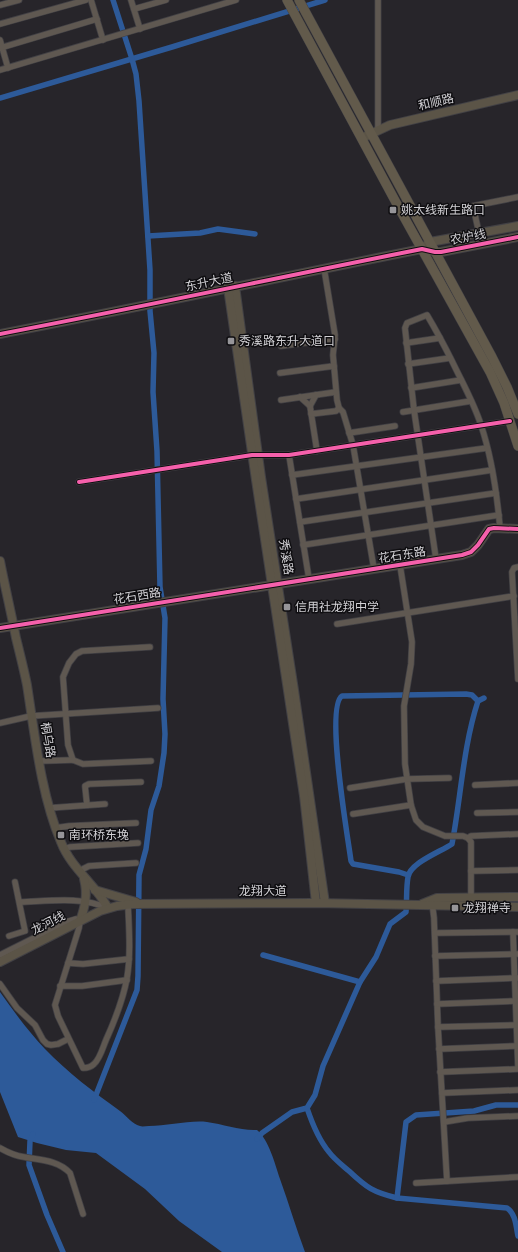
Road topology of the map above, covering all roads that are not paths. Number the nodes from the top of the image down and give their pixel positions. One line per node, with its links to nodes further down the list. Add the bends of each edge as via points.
1 (19, 0): 10 (street)
2 (86, 0): 13 (street)
3 (91, 0): 12 (street)
4 (132, 0): 11 (street)
5 (166, 0): 11 (street)
6 (236, 0): 14 (street)
7 (287, 0): 22 (main road)
8 (299, 0): 21 (main road)
9 (378, 0): 21 (street)
10 (0, 5)
11 (134, 9): 14 (street)
12 (97, 19): 16 (street); 17 (street)
13 (0, 24)
14 (140, 29): 16 (street)
15 (0, 40): 17 (street)
16 (103, 40): 18 (street)
17 (1, 48): 18 (street)
18 (8, 68): 19 (street)
19 (0, 70)
20 (518, 95): 21 (street, 和顺路, via 390,125)
21 (375, 131): 22 (street, 和顺路); 27 (main road)
22 (362, 138): 28 (main road)
23 (518, 197): 25 (street, via 473,206)
24 (518, 226): 25 (street, 农炉线)
25 (479, 233): 27 (street, 农炉线)
26 (518, 237): 29 (street, 农炉线)
27 (430, 242): 28 (street); 29 (main road)
28 (422, 249): 29 (street, 农炉线); 30 (street, 东升大道); 54 (main road, via 490,372)
29 (436, 252): 53 (main road, via 500,372)
30 (324, 268): 31 (street, 东升大道); 34 (street)
31 (232, 287): 32 (street, 东升大道); 63 (street, 秀溪路)
32 (0, 334)
33 (440, 338): 35 (street); 35 (street, via 427,315 407,323); 37 (street)
34 (334, 339): 36 (street); 39 (street)
35 (406, 343): 38 (street)
36 (281, 346)
37 (450, 358): 38 (street); 41 (street)
38 (408, 364): 42 (street)
39 (334, 366): 40 (street); 43 (street)
40 (280, 373)
41 (462, 380): 42 (street); 47 (street)
42 (411, 388): 50 (street)
43 (336, 392): 44 (street); 49 (street)
44 (316, 395): 45 (street); 48 (street)
45 (300, 397): 46 (street); 48 (street)
46 (281, 400)
47 (472, 401): 50 (street); 56 (street)
48 (310, 406): 52 (street)
49 (339, 408): 52 (street, via 336,411); 57 (street)
50 (414, 411): 51 (street); 58 (street)
51 (403, 412)
52 (312, 414): 62 (street)
53 (518, 414)
54 (510, 421): 56 (street); 60 (main road)
55 (395, 426): 57 (street)
56 (482, 426): 58 (street); 61 (street)
57 (349, 433): 59 (street)
58 (418, 436): 59 (street); 65 (street)
59 (353, 445): 62 (street); 66 (street)
60 (518, 446)
61 (487, 448): 65 (street); 67 (street)
62 (317, 451): 64 (street)
63 (255, 455): 64 (street); 70 (street); 89 (street, 秀溪路)
64 (289, 455): 68 (street)
65 (421, 457): 66 (street); 69 (street)
66 (357, 466): 68 (street); 71 (street)
67 (492, 470): 69 (street); 72 (street)
68 (292, 475): 73 (street)
69 (424, 480): 71 (street); 74 (street)
70 (79, 482)
71 (361, 490): 73 (street); 75 (street)
72 (496, 493): 74 (street); 76 (street)
73 (296, 499): 77 (street)
74 (428, 503): 75 (street); 78 (street)
75 (365, 512): 77 (street); 81 (street)
76 (499, 515): 78 (street); 79 (street)
77 (300, 522): 82 (street)
78 (431, 525): 81 (street); 83 (street)
79 (500, 528): 80 (street); 83 (street, 花石东路, via 489,529 471,552)
80 (518, 529)
81 (368, 535): 82 (street); 87 (street)
82 (303, 545): 88 (street)
83 (436, 559): 85 (street, 花石东路)
84 (0, 561): 93 (street, 桐乌路)
85 (400, 565): 87 (street, 花石东路); 91 (street)
86 (518, 567): 90 (street, via 512,572)
87 (374, 569): 88 (street, 花石东路)
88 (309, 579): 89 (street, 花石东路)
89 (275, 585): 93 (street, 花石西路); 133 (street, 秀溪路)
90 (514, 596): 91 (street); 96 (street)
91 (408, 612): 92 (street); 105 (street, via 412,653 404,706)
92 (337, 624)
93 (14, 626): 94 (street, 花石西路); 99 (street, 桐乌路)
94 (0, 628)
95 (150, 647): 98 (street, via 82,651 76,654 64,671)
96 (518, 679)
97 (158, 708): 98 (street)
98 (66, 714): 99 (street); 101 (street, via 68,745)
99 (31, 716): 100 (street); 102 (street, 桐乌路)
100 (0, 724)
101 (73, 760): 102 (street); 103 (street, via 83,764)
102 (39, 761): 113 (street, 桐乌路)
103 (152, 761)
104 (449, 778): 105 (street)
105 (407, 780): 109 (street); 112 (street)
106 (141, 782): 111 (street, via 89,784 85,786)
107 (518, 783): 108 (street)
108 (475, 785)
109 (350, 788)
110 (105, 804): 111 (street)
111 (87, 805): 113 (street)
112 (411, 805): 116 (street); 120 (street, via 416,820 423,827 445,836)
113 (49, 808): 118 (street, 桐乌路)
114 (518, 812): 115 (street)
115 (477, 813)
116 (353, 814)
117 (136, 823): 118 (street)
118 (55, 828): 122 (street, 桐乌路)
119 (518, 834): 120 (street)
120 (468, 838): 125 (street, via 471,842)
121 (138, 843): 122 (street)
122 (64, 849): 126 (street, 桐乌路)
123 (136, 863): 126 (street, via 89,866)
124 (518, 870): 125 (street)
125 (471, 871): 130 (street)
126 (81, 874): 128 (street, 桐乌路); 131 (street, via 87,892)
127 (16, 882): 132 (street)
128 (95, 890): 136 (street); 138 (street, 桐乌路)
129 (518, 897): 130 (street, 龙翔大道)
130 (471, 898): 134 (street, 龙翔大道, via 436,898)
131 (85, 901): 132 (street); 138 (street); 139 (street)
132 (20, 902): 142 (street, via 25,931)
133 (321, 903): 134 (street, 龙翔大道); 136 (street, 龙翔大道)
134 (432, 903): 137 (street, 龙翔大道); 141 (street)
135 (131, 904): 136 (street, 龙翔大道); 138 (street, 龙翔大道); 146 (street)
136 (145, 904)
137 (518, 907)
138 (108, 908): 139 (street, 龙河线)
139 (80, 921): 144 (street, via 76,919 66,922); 147 (street, 龙河线); 148 (street)
140 (515, 932): 141 (street); 143 (street)
141 (435, 933): 145 (street)
142 (9, 936)
143 (516, 954): 145 (street); 149 (street)
144 (0, 955)
145 (435, 956): 151 (street)
146 (129, 959): 148 (street); 150 (street)
147 (0, 962)
148 (68, 964): 153 (street)
149 (516, 978): 151 (street); 154 (street)
150 (127, 980): 153 (street); 158 (street, via 114,1022 94,1065 83,1068)
151 (436, 981): 155 (street)
152 (0, 984): 158 (street, via 17,1008 35,1025 47,1044 58,1044)
153 (60, 986): 158 (street, via 56,1010)
154 (517, 1001): 155 (street); 156 (street)
155 (437, 1004): 157 (street)
156 (517, 1025): 157 (street); 159 (street)
157 (438, 1027): 160 (street)
158 (68, 1038)
159 (517, 1046): 160 (street); 161 (street)
160 (439, 1049): 162 (street)
161 (518, 1067): 162 (street)
162 (440, 1072): 164 (street)
163 (518, 1090): 164 (street)
164 (442, 1093): 166 (street)
165 (518, 1116): 166 (street)
166 (444, 1121): 169 (street)
167 (0, 1148): 171 (street, via 22,1157 35,1158 66,1168 70,1173)
168 (518, 1177): 169 (street)
169 (447, 1181): 170 (street)
170 (416, 1183)
171 (83, 1214)

